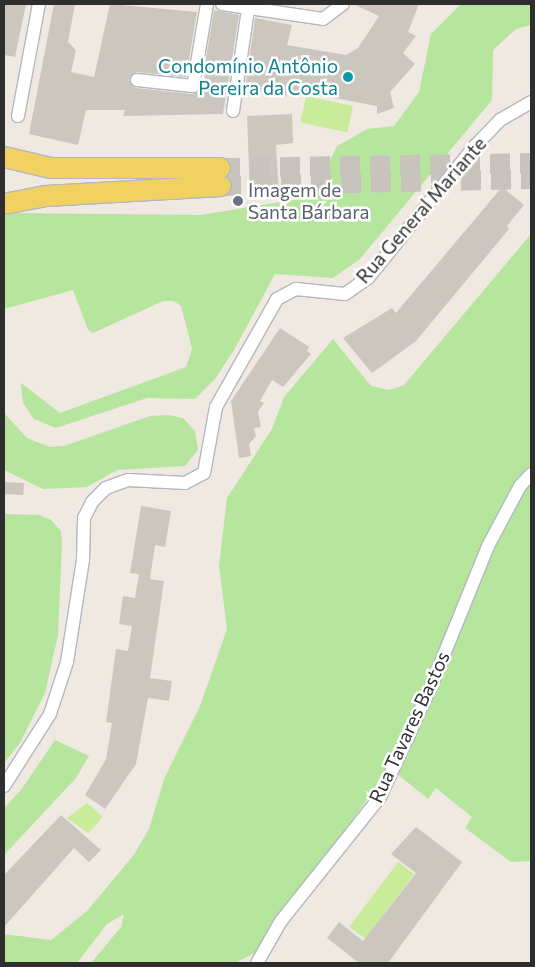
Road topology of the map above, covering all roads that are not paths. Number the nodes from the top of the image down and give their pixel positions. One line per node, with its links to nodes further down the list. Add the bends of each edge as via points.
1 (39, 4): 9 (street)
2 (207, 4): 6 (street, via 193,86)
3 (222, 4): 5 (street)
4 (343, 4): 5 (street, via 323,19)
5 (248, 9): 8 (street)
6 (137, 80)
7 (531, 102): 17 (street, Rua General Mariante, via 500,120 475,146 368,278 345,294 296,289 277,300 216,407 204,473 185,483 128,480 106,488 84,518 83,560 67,662 50,714)
8 (233, 111)
9 (18, 116)
10 (4, 157): 11 (main road)
11 (51, 168): 12 (main road); 14 (main road, via 221,177)
12 (4, 170)
13 (4, 190): 14 (main road)
14 (46, 196): 15 (main road)
15 (4, 204)
16 (531, 474): 18 (street, Rua Tavares Bastos, via 520,486 488,546 380,797 281,921)
17 (4, 786)
18 (257, 963)

